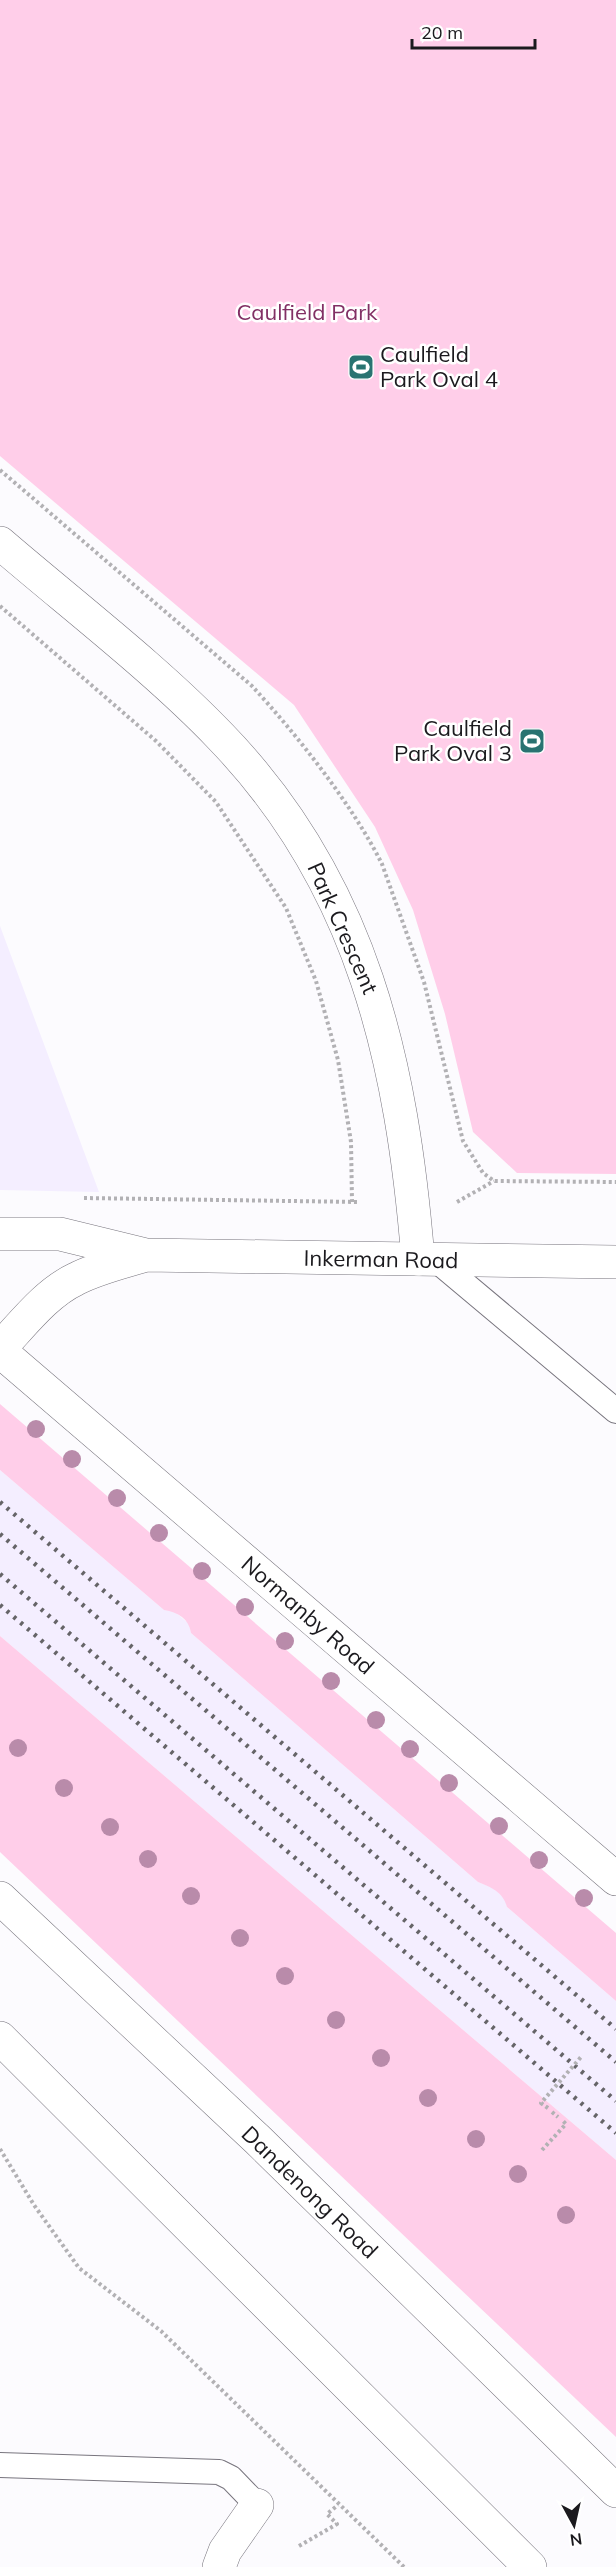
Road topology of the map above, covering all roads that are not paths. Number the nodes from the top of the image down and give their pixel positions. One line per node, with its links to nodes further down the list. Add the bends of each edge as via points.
1 (0, 543): 4 (main road, Park Crescent, via 220,736 285,814 316,863 365,971 382,1026)
2 (0, 1234): 3 (main road, Inkerman Road, via 60,1234)
3 (146, 1255): 4 (main road, Inkerman Road); 6 (main road, Inkerman Road, via 66,1285 41,1305)
4 (427, 1259): 5 (main road, Inkerman Road); 7 (lane)
5 (616, 1262)
6 (0, 1349): 8 (main road, Normanby Road)
7 (616, 1411)
8 (616, 1879)
9 (0, 1898): 12 (main road, Dandenong Road, via 258,2140)
10 (0, 2038): 15 (main road)
11 (0, 2465): 13 (lane, via 219,2472 231,2478)
12 (616, 2491)
13 (257, 2505): 14 (main road, via 225,2551)
14 (219, 2567)
15 (530, 2567)

